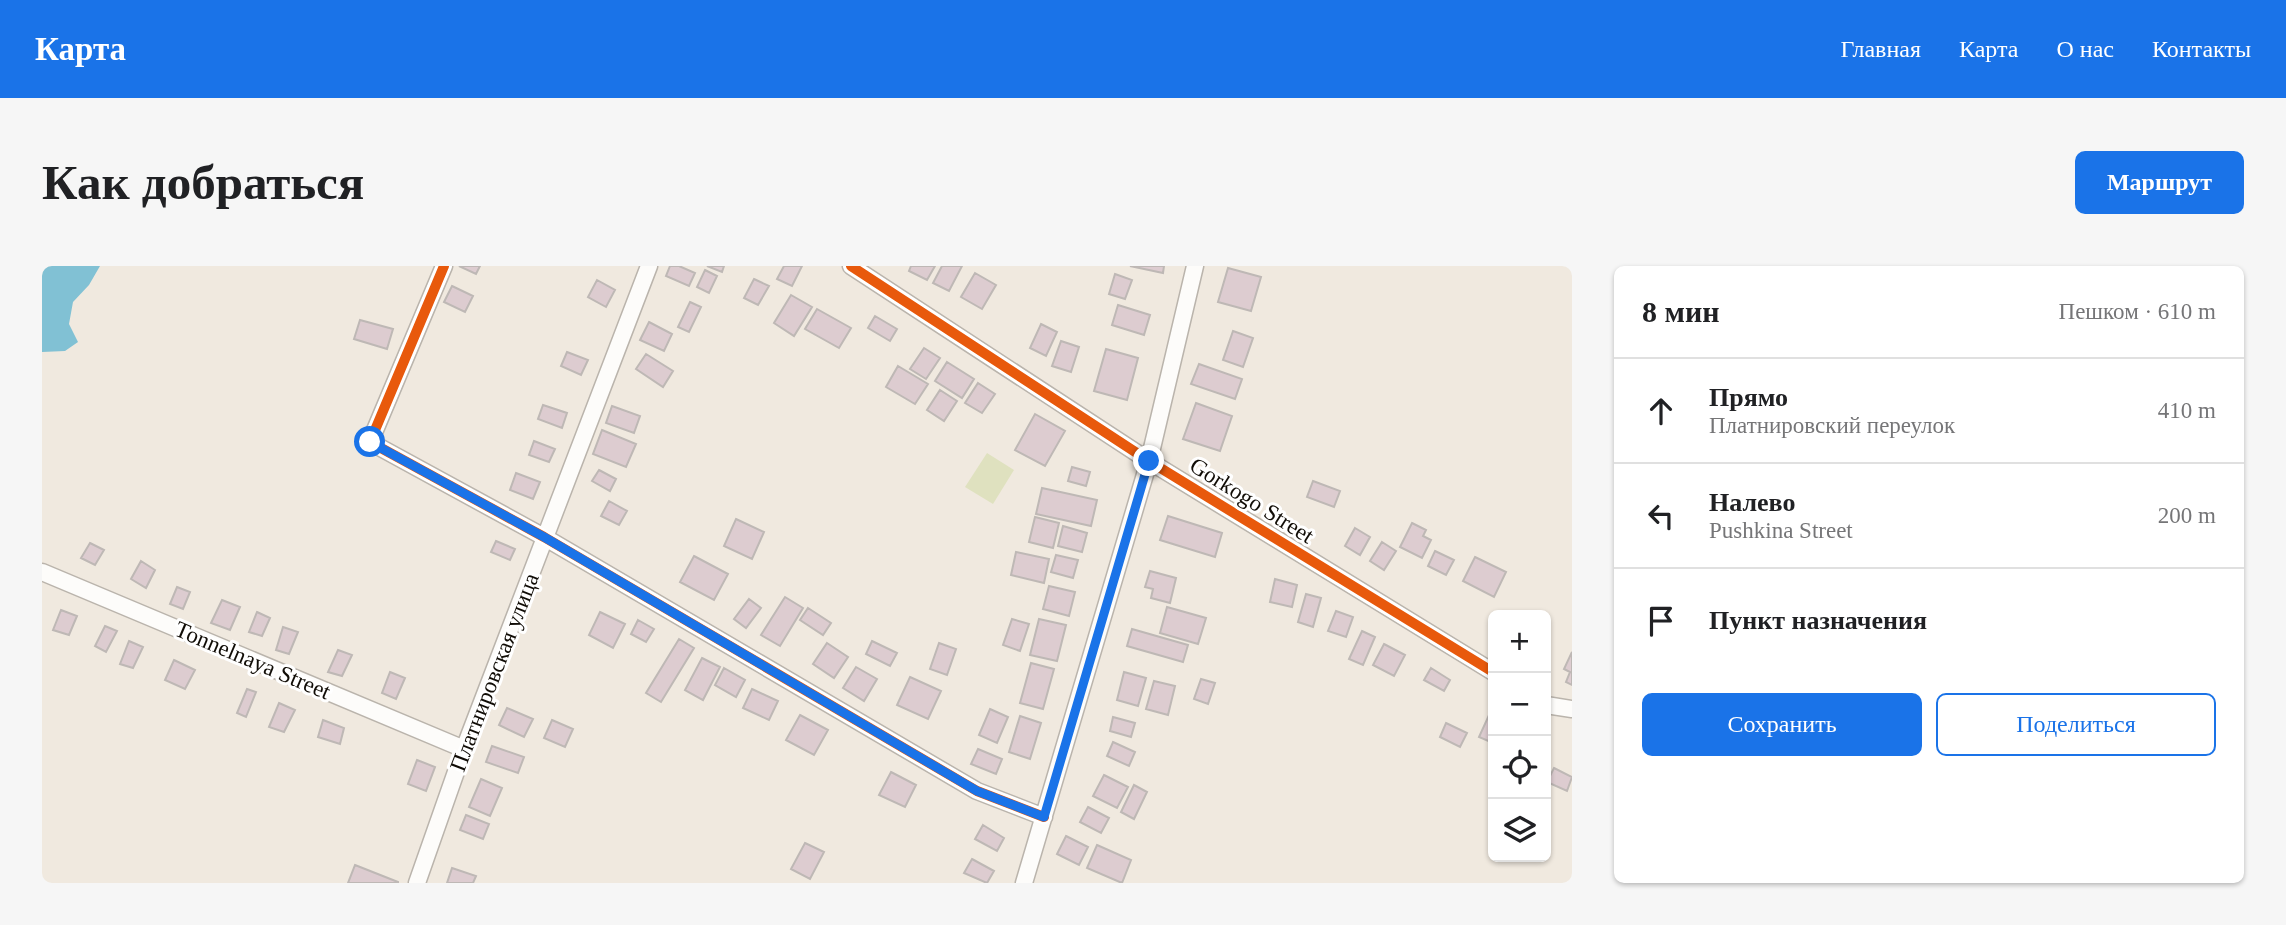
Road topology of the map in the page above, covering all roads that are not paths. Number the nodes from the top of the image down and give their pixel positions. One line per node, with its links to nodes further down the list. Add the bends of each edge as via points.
1 (444, 266): 6 (street, via 370,442)
2 (649, 266): 6 (street, Платнировская улица)
3 (852, 266): 5 (street, Gorkogo Street)
4 (1195, 266): 5 (street)
5 (1149, 461): 8 (street, Gorkogo Street); 12 (street)
6 (544, 537): 11 (street, Платнировская улица); 12 (street, via 977,791)
7 (42, 572): 11 (street, Tonnelnaya Street)
8 (1488, 670)
9 (1551, 706): 10 (street)
10 (1572, 709)
11 (464, 749): 13 (street, Платнировская улица)
12 (1044, 817): 14 (street)
13 (417, 883)
14 (1024, 883)

